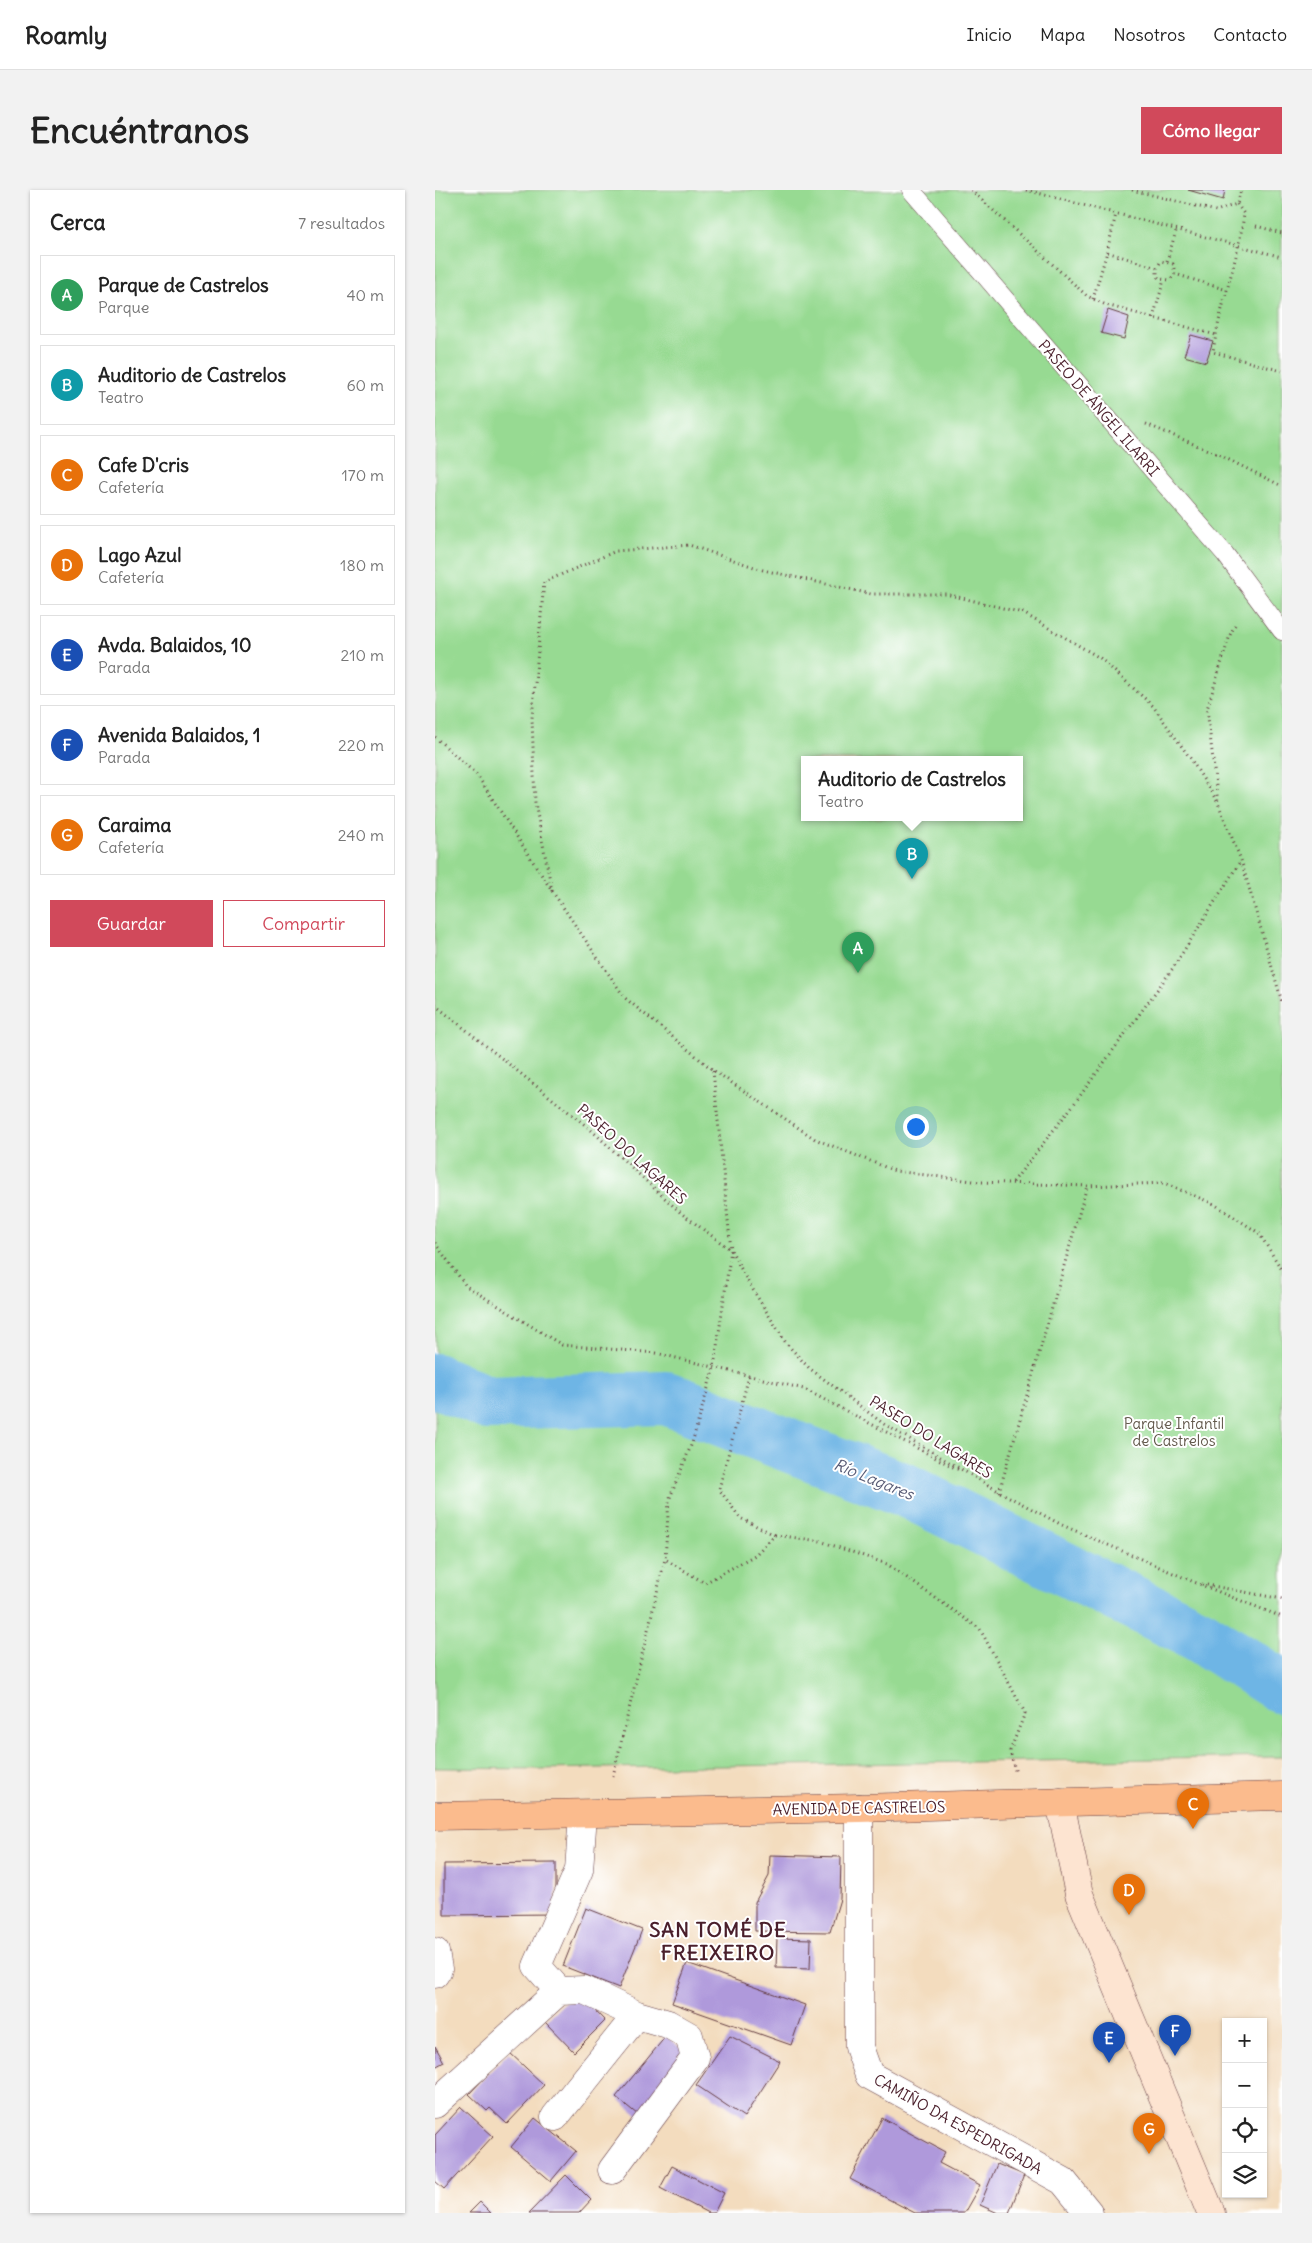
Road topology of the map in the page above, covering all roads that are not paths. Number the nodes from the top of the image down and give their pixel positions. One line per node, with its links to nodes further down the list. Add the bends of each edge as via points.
1 (911, 190): 2 (lane, PASEO DE ÁNGEL ILARRI, via 1225,554)
2 (1282, 631)
3 (1282, 1796): 4 (main road, AVENIDA DE CASTRELOS)
4 (1060, 1802): 5 (main road, AVENIDA DE CASTRELOS); 16 (main road, via 1079,1894)
5 (859, 1808): 6 (main road, AVENIDA DE CASTRELOS); 15 (street, CAMIÑO DA ESPEDRIGADA, via 859,2047 869,2075 1063,2181)
6 (583, 1814): 7 (main road, AVENIDA DE CASTRELOS); 10 (street, via 579,1870 537,1966)
7 (435, 1816)
8 (435, 1952): 9 (street, via 438,1969)
9 (435, 1974)
10 (559, 1992): 11 (street, via 584,1990); 12 (street)
11 (637, 2015): 13 (street); 14 (street, via 668,2024 689,2036 695,2058)
12 (435, 2104)
13 (555, 2117)
14 (612, 2170)
15 (1089, 2213)
16 (1211, 2213)

